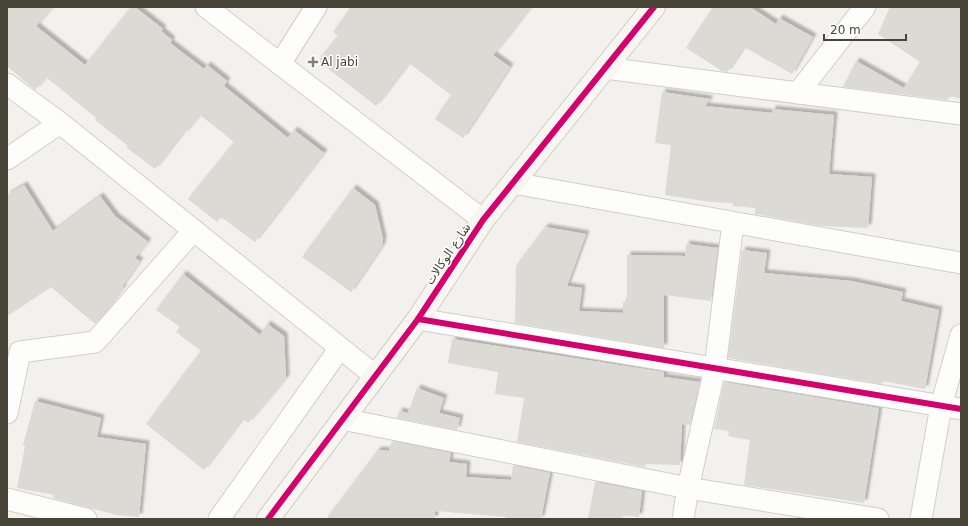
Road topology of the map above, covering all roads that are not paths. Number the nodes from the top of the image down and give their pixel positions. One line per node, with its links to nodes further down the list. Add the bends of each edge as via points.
1 (206, 7): 5 (street)
2 (316, 7): 5 (street)
3 (654, 7): 6 (street, شارع الوكالات)
4 (865, 7): 8 (street)
5 (280, 64): 13 (street)
6 (605, 68): 8 (street); 12 (street, شارع الوكالات)
7 (7, 84): 10 (street)
8 (798, 93): 9 (street)
9 (961, 114)
10 (60, 123): 11 (street); 15 (street)
11 (7, 159)
12 (513, 184): 13 (street, شارع الوكالات); 14 (street)
13 (483, 220): 17 (street, شارع الوكالات)
14 (733, 223): 16 (street); 20 (street)
15 (194, 230): 19 (street); 24 (street, via 95,342 20,352)
16 (961, 263)
17 (418, 319): 20 (street); 21 (street, شارع الوكالات)
18 (961, 335): 22 (street)
19 (340, 348): 21 (street); 29 (street)
20 (715, 368): 22 (street); 26 (street)
21 (374, 375): 25 (street, شارع الوكالات)
22 (941, 406): 23 (street); 33 (street)
23 (961, 409)
24 (7, 413)
25 (342, 419): 26 (street); 30 (street, شارع الوكالات)
26 (688, 488): 31 (street); 32 (street)
27 (7, 499): 28 (street)
28 (86, 519)
29 (219, 519)
30 (268, 519)
31 (683, 519)
32 (878, 519)
33 (921, 519)

